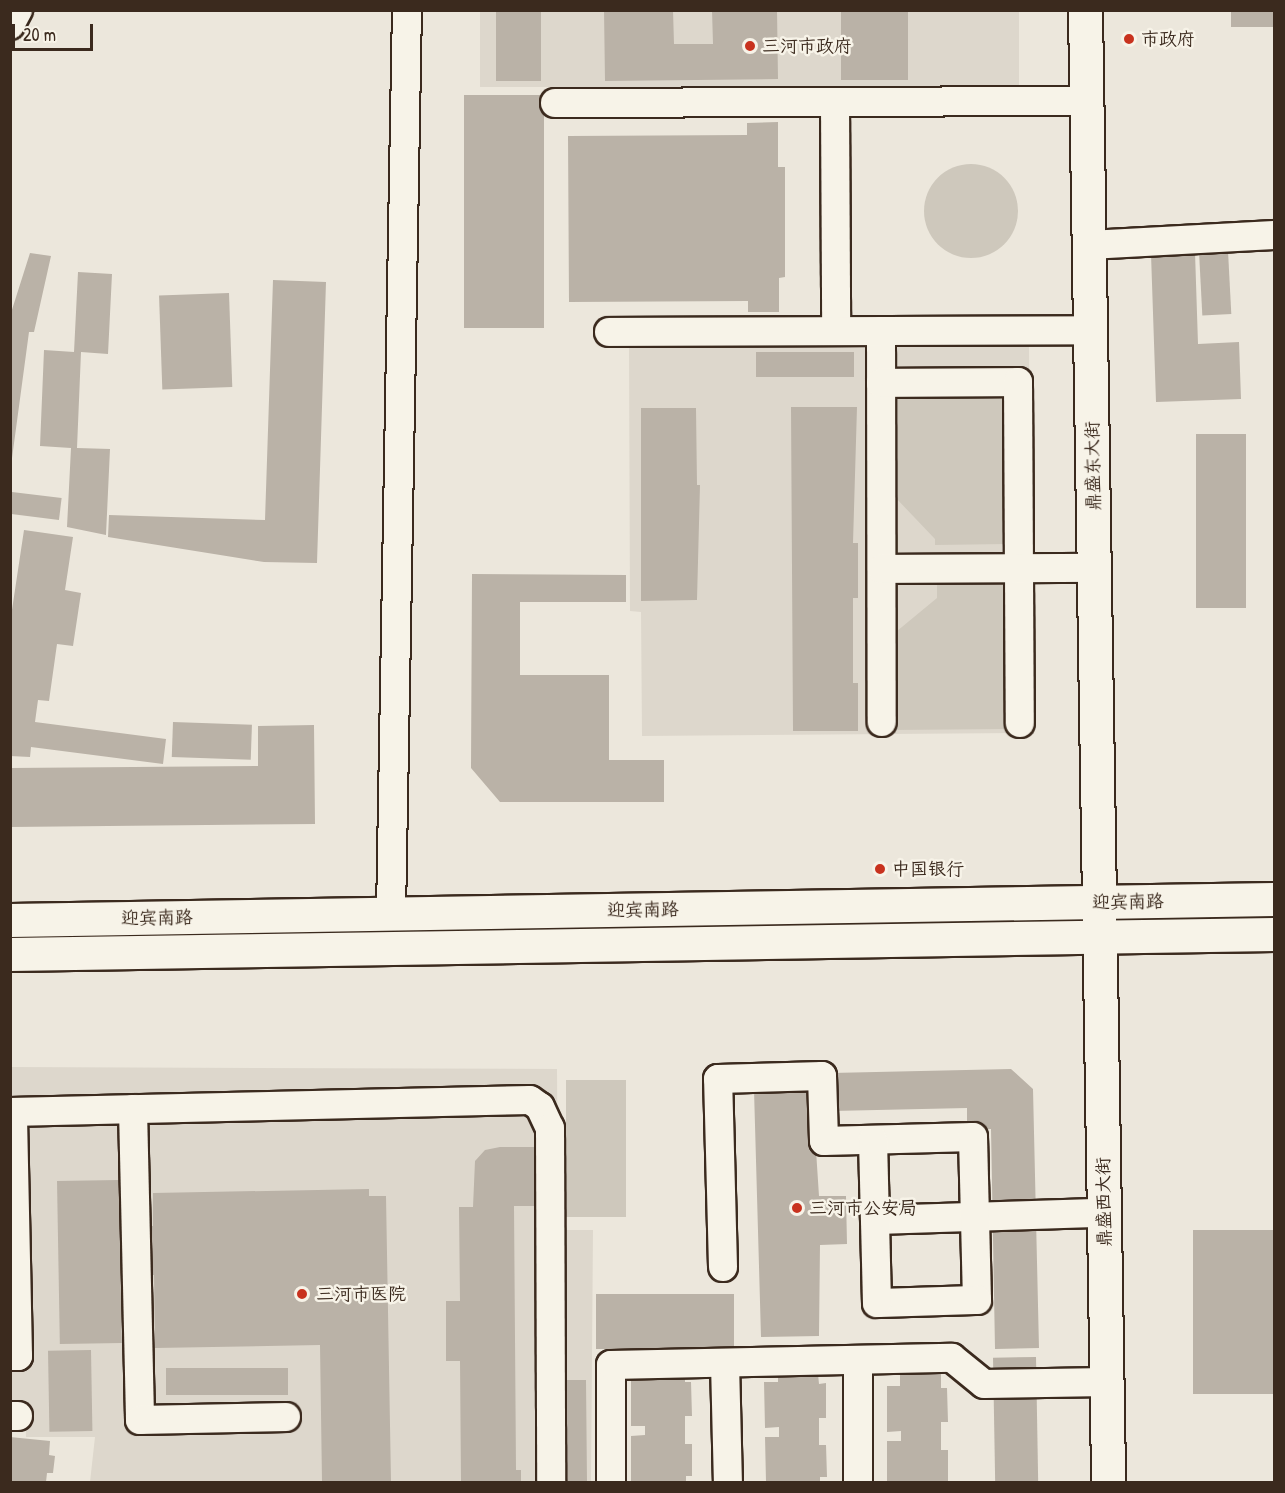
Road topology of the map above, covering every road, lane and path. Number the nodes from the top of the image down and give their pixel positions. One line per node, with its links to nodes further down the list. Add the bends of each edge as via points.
1 (18, 10): 4 (street)
2 (407, 10): 21 (street)
3 (1085, 10): 5 (main road, 鼎盛东大街)
4 (10, 25)
5 (1087, 101): 6 (street); 9 (main road, 鼎盛东大街)
6 (835, 102): 7 (street); 11 (street)
7 (555, 103)
8 (1275, 235): 9 (street)
9 (1089, 245): 10 (main road, 鼎盛东大街)
10 (1091, 330): 12 (street); 16 (main road, 鼎盛东大街)
11 (836, 331): 12 (street); 13 (street)
12 (881, 331): 14 (street)
13 (609, 332)
14 (881, 383): 15 (street, via 1018,382); 17 (street)
15 (1019, 568): 16 (street); 17 (street); 19 (street)
16 (1094, 568): 23 (main road, 鼎盛东大街)
17 (882, 569): 18 (street)
18 (882, 722)
19 (1020, 723)
20 (1275, 899): 23 (main road, 迎宾南路)
21 (391, 914): 22 (main road, 迎宾南路); 23 (main road, 迎宾南路)
22 (10, 920)
23 (1099, 920): 24 (main road, 迎宾南路); 25 (main road, 迎宾南路); 29 (main road, 鼎盛西大街)
24 (1275, 934)
25 (10, 954)
26 (133, 1110): 27 (street); 37 (street, via 140,1420); 38 (street, via 530,1100 540,1107 550,1128)
27 (12, 1112): 33 (street, via 18,1356)
28 (873, 1140): 30 (street, via 973,1137); 31 (street); 32 (street, via 824,1141 822,1076 718,1078)
29 (1104, 1213): 30 (street); 36 (main road, 鼎盛西大街)
30 (975, 1217): 31 (street); 31 (street, via 977,1300 878,1303)
31 (875, 1220)
32 (723, 1267)
33 (10, 1356)
34 (858, 1360): 35 (street); 36 (street, via 952,1358 984,1384); 41 (street)
35 (725, 1363): 39 (street, via 611,1365); 40 (street)
36 (1107, 1382): 42 (main road, 鼎盛西大街)
37 (286, 1417)
38 (551, 1482)
39 (611, 1482)
40 (728, 1482)
41 (858, 1482)
42 (1108, 1482)

